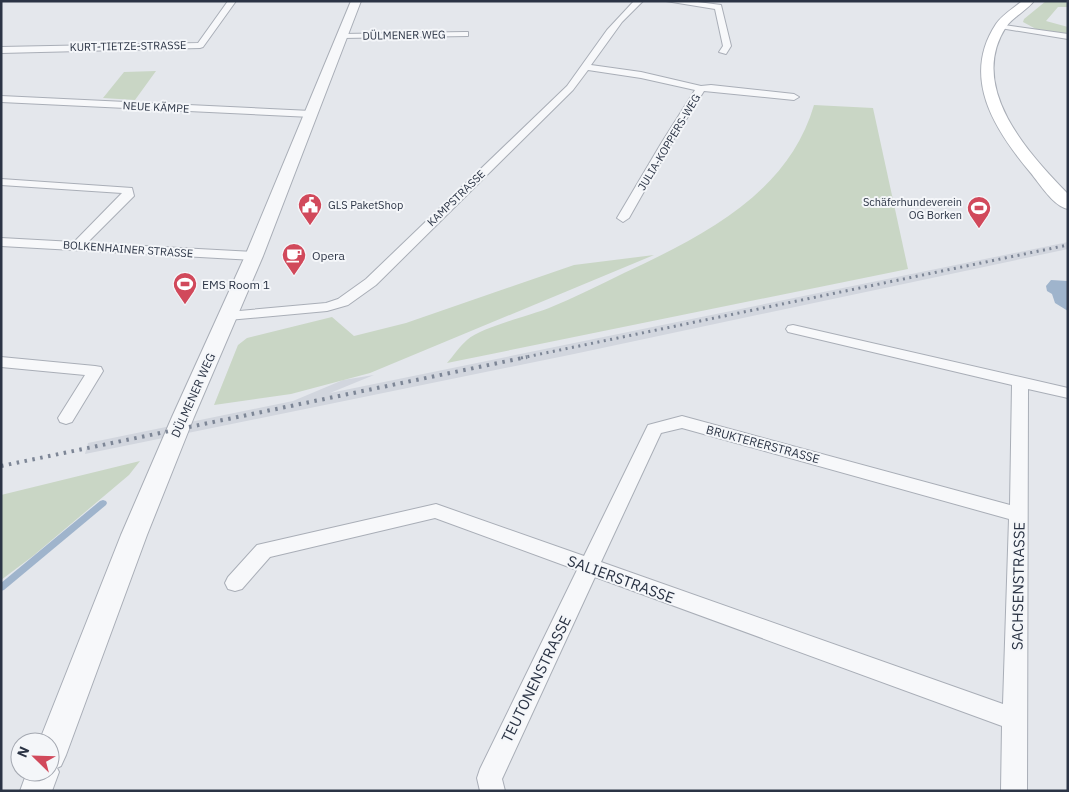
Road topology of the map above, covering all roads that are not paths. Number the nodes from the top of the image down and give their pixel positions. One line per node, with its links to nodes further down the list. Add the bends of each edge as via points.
1 (232, 1): 10 (street, KURT-TIETZE-STRASSE, via 200,45)
2 (356, 1): 8 (street, DÜLMENER WEG)
3 (638, 1): 12 (street, KAMPSTRASSE, via 622,14)
4 (670, 1): 11 (street, via 718,8 727,46)
5 (1029, 1): 6 (main road)
6 (1000, 26): 9 (street); 20 (main road, via 985,62 995,110 1023,154)
7 (465, 34): 8 (street, DÜLMENER WEG)
8 (342, 36): 18 (street, DÜLMENER WEG)
9 (1068, 36)
10 (1, 50)
11 (723, 52)
12 (587, 67): 14 (street, JULIA-KOPPERS-WEG); 25 (street, KAMPSTRASSE, via 570,88 371,282 343,302 327,307)
13 (759, 80): 15 (street)
14 (701, 89): 15 (street); 21 (street, JULIA-KOPPERS-WEG)
15 (756, 93): 16 (street)
16 (794, 97)
17 (1, 99): 18 (street, NEUE KÄMPE)
18 (311, 114): 24 (street, DÜLMENER WEG)
19 (1, 182): 23 (street, via 128,190 128,196)
20 (1068, 204)
21 (623, 218)
22 (1, 242): 23 (street, BOLKENHAINER STRASSE)
23 (77, 246): 24 (street, BOLKENHAINER STRASSE)
24 (254, 256): 25 (street, DÜLMENER WEG)
25 (228, 316): 35 (street, DÜLMENER WEG, via 134,535)
26 (793, 329): 28 (street)
27 (1, 362): 30 (street, via 95,371)
28 (1020, 382): 29 (street); 31 (street, SACHSENSTRASSE)
29 (1068, 393)
30 (66, 418)
31 (1019, 515): 32 (street, BRUKTERERSTRASSE, via 682,422 654,429); 34 (street, SACHSENSTRASSE)
32 (590, 568): 33 (street, SALIERSTRASSE, via 436,511 264,551); 34 (street, SALIERSTRASSE); 36 (street, TEUTONENSTRASSE, via 489,778)
33 (236, 583)
34 (1014, 719): 37 (street, SACHSENSTRASSE)
35 (59, 732)
36 (493, 791)
37 (1014, 791)

